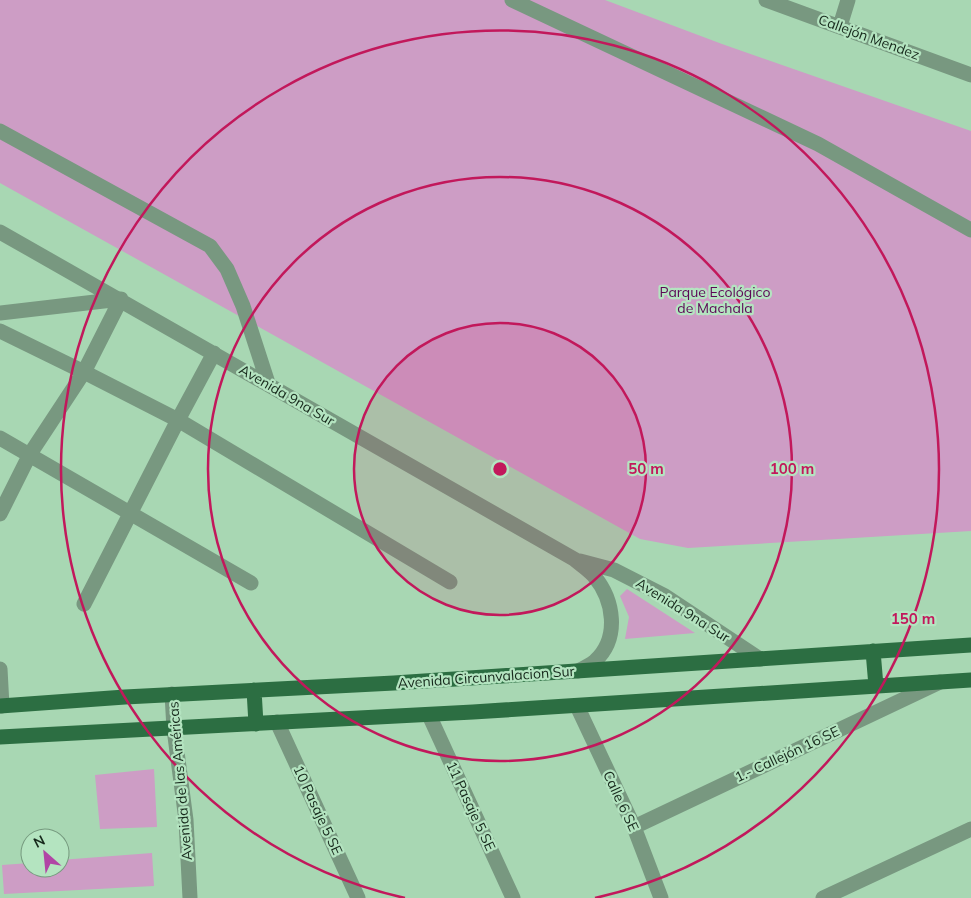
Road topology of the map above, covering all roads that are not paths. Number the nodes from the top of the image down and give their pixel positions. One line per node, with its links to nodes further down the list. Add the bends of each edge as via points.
1 (512, 0): 7 (street, via 818,144)
2 (766, 0): 4 (street, Callejón Mendez)
3 (848, 0): 4 (street)
4 (840, 26): 5 (street, Callejón Mendez)
5 (971, 75)
6 (0, 132): 14 (street, via 210,246 227,269 243,306)
7 (971, 230)
8 (0, 232): 9 (street, Avenida 9na Sur)
9 (120, 299): 10 (street); 12 (street, Avenida 9na Sur); 13 (street)
10 (0, 313)
11 (0, 331): 13 (street)
12 (214, 353): 14 (street, Avenida 9na Sur); 15 (street)
13 (84, 372): 15 (street); 17 (street)
14 (268, 383): 20 (street, Avenida 9na Sur)
15 (178, 420): 18 (street); 21 (street)
16 (0, 438): 17 (street)
17 (30, 454): 18 (street); 19 (street)
18 (131, 512): 22 (street); 23 (street)
19 (0, 514)
20 (574, 559): 26 (street, Avenida 9na Sur, via 614,570 666,596); 28 (street, Avenida 9na Sur, via 593,575 604,590 612,618 605,648 595,661)
21 (450, 582)
22 (251, 583)
23 (84, 604)
24 (971, 645): 25 (main road, Avenida Circunvalacion Sur)
25 (873, 651): 26 (main road, Avenida Circunvalacion Sur); 31 (main road)
26 (760, 659): 28 (main road, Avenida Circunvalacion Sur)
27 (0, 669): 34 (street)
28 (578, 671): 32 (main road, Avenida Circunvalacion Sur)
29 (971, 680): 30 (main road)
30 (940, 682): 31 (main road); 41 (street, 1.- Callejón 16 SE)
31 (876, 686): 35 (main road)
32 (254, 690): 33 (main road, Avenida Circunvalacion Sur); 38 (main road)
33 (172, 694): 34 (main road, Avenida Circunvalacion Sur); 39 (street, Avenida de las Américas)
34 (1, 706)
35 (577, 706): 36 (main road); 41 (street, Calle 6 SE)
36 (429, 715): 37 (main road); 46 (street, 11 Pasaje 5 SE)
37 (277, 722): 38 (main road); 45 (street, 10 Pasaje 5 SE)
38 (256, 724): 39 (main road)
39 (174, 729): 40 (main road); 44 (street, Avenida de las Américas, via 186,820)
40 (0, 737)
41 (634, 827): 47 (street, Calle 6 SE)
42 (971, 829): 43 (street)
43 (846, 893): 48 (street)
44 (190, 898)
45 (358, 898)
46 (513, 898)
47 (661, 898)
48 (823, 898)

